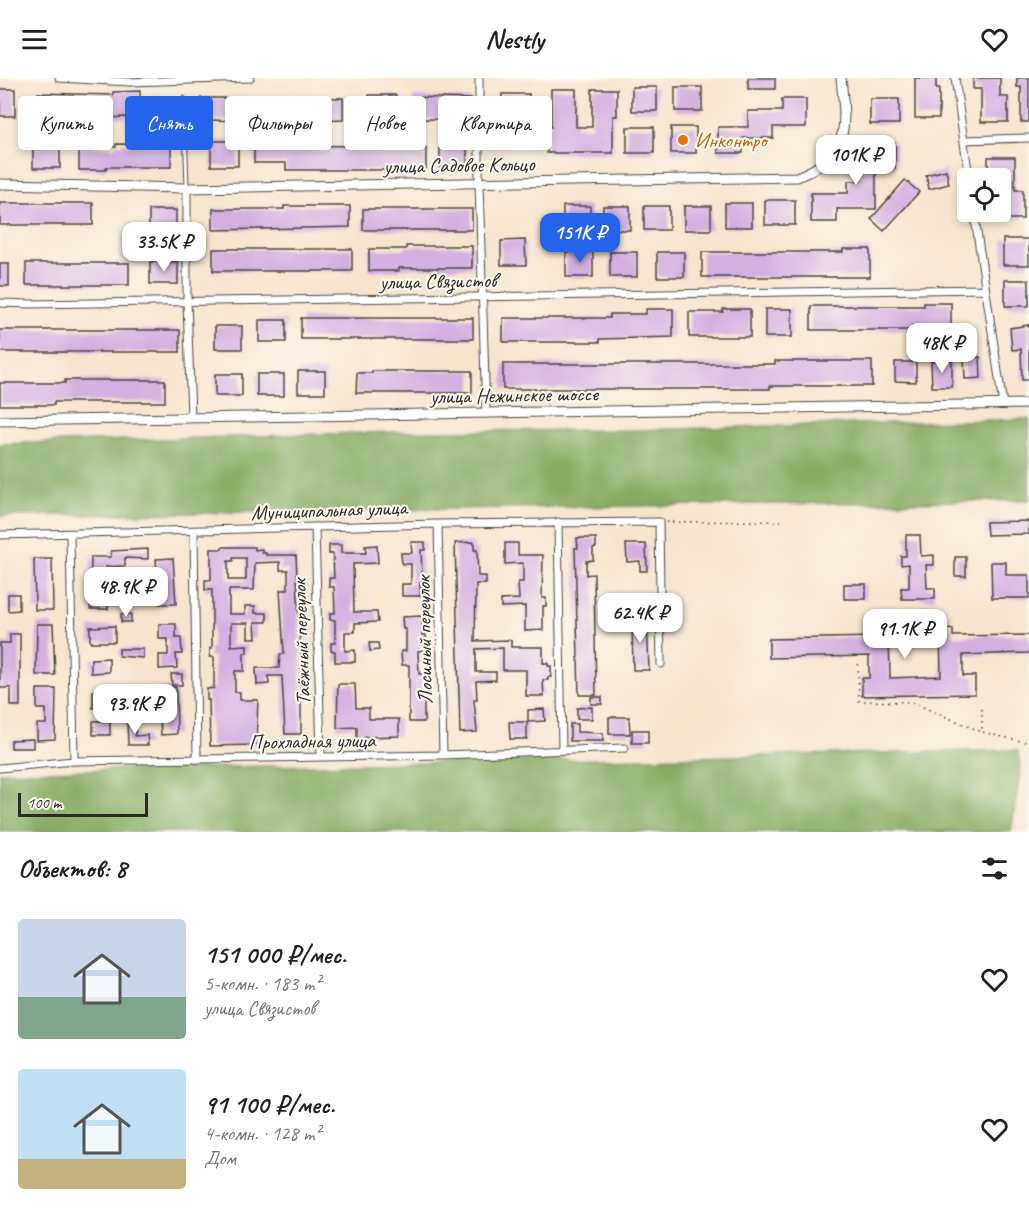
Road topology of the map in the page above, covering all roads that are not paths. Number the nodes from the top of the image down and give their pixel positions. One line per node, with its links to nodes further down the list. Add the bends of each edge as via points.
1 (59, 78): 2 (street, via 130,82)
2 (239, 78): 3 (street)
3 (250, 78)
4 (479, 78): 12 (street)
5 (841, 78): 12 (main road, улица Садовое Кольцо, via 845,120 840,145 816,170 797,177)
6 (955, 78): 8 (street)
7 (1029, 138): 8 (street)
8 (964, 140): 10 (street)
9 (186, 150): 13 (lane)
10 (968, 168)
11 (0, 183): 13 (main road, улица Садовое Кольцо)
12 (479, 183): 13 (main road, улица Садовое Кольцо); 16 (street)
13 (187, 188): 17 (street)
14 (975, 222): 15 (street)
15 (985, 289): 16 (street, улица Связистов); 20 (street)
16 (483, 297): 17 (street, улица Связистов); 21 (street)
17 (187, 302): 18 (street, улица Связистов); 22 (street)
18 (0, 303)
19 (1029, 404): 20 (main road, улица Нежинское шоссе)
20 (1003, 405): 21 (main road, улица Нежинское шоссе)
21 (486, 414): 22 (main road, улица Нежинское шоссе)
22 (191, 418): 23 (main road, улица Нежинское шоссе)
23 (0, 421)
24 (558, 522): 25 (street, Муниципальная улица); 30 (street, Муниципальная улица, via 659,522); 32 (street)
25 (438, 524): 26 (street, Муниципальная улица); 33 (street, Лосиный переулок)
26 (315, 527): 27 (street, Муниципальная улица); 34 (street, Таёжный переулок)
27 (194, 531): 28 (street, Муниципальная улица); 35 (street)
28 (70, 534): 29 (street, Муниципальная улица); 36 (street)
29 (0, 536)
30 (661, 664)
31 (626, 748): 32 (street, Прохладная улица)
32 (562, 750): 33 (street, Прохладная улица)
33 (443, 754): 34 (street, Прохладная улица)
34 (321, 756): 35 (street, Прохладная улица)
35 (197, 760): 36 (street, Прохладная улица)
36 (74, 761): 37 (street, Прохладная улица)
37 (0, 768)

